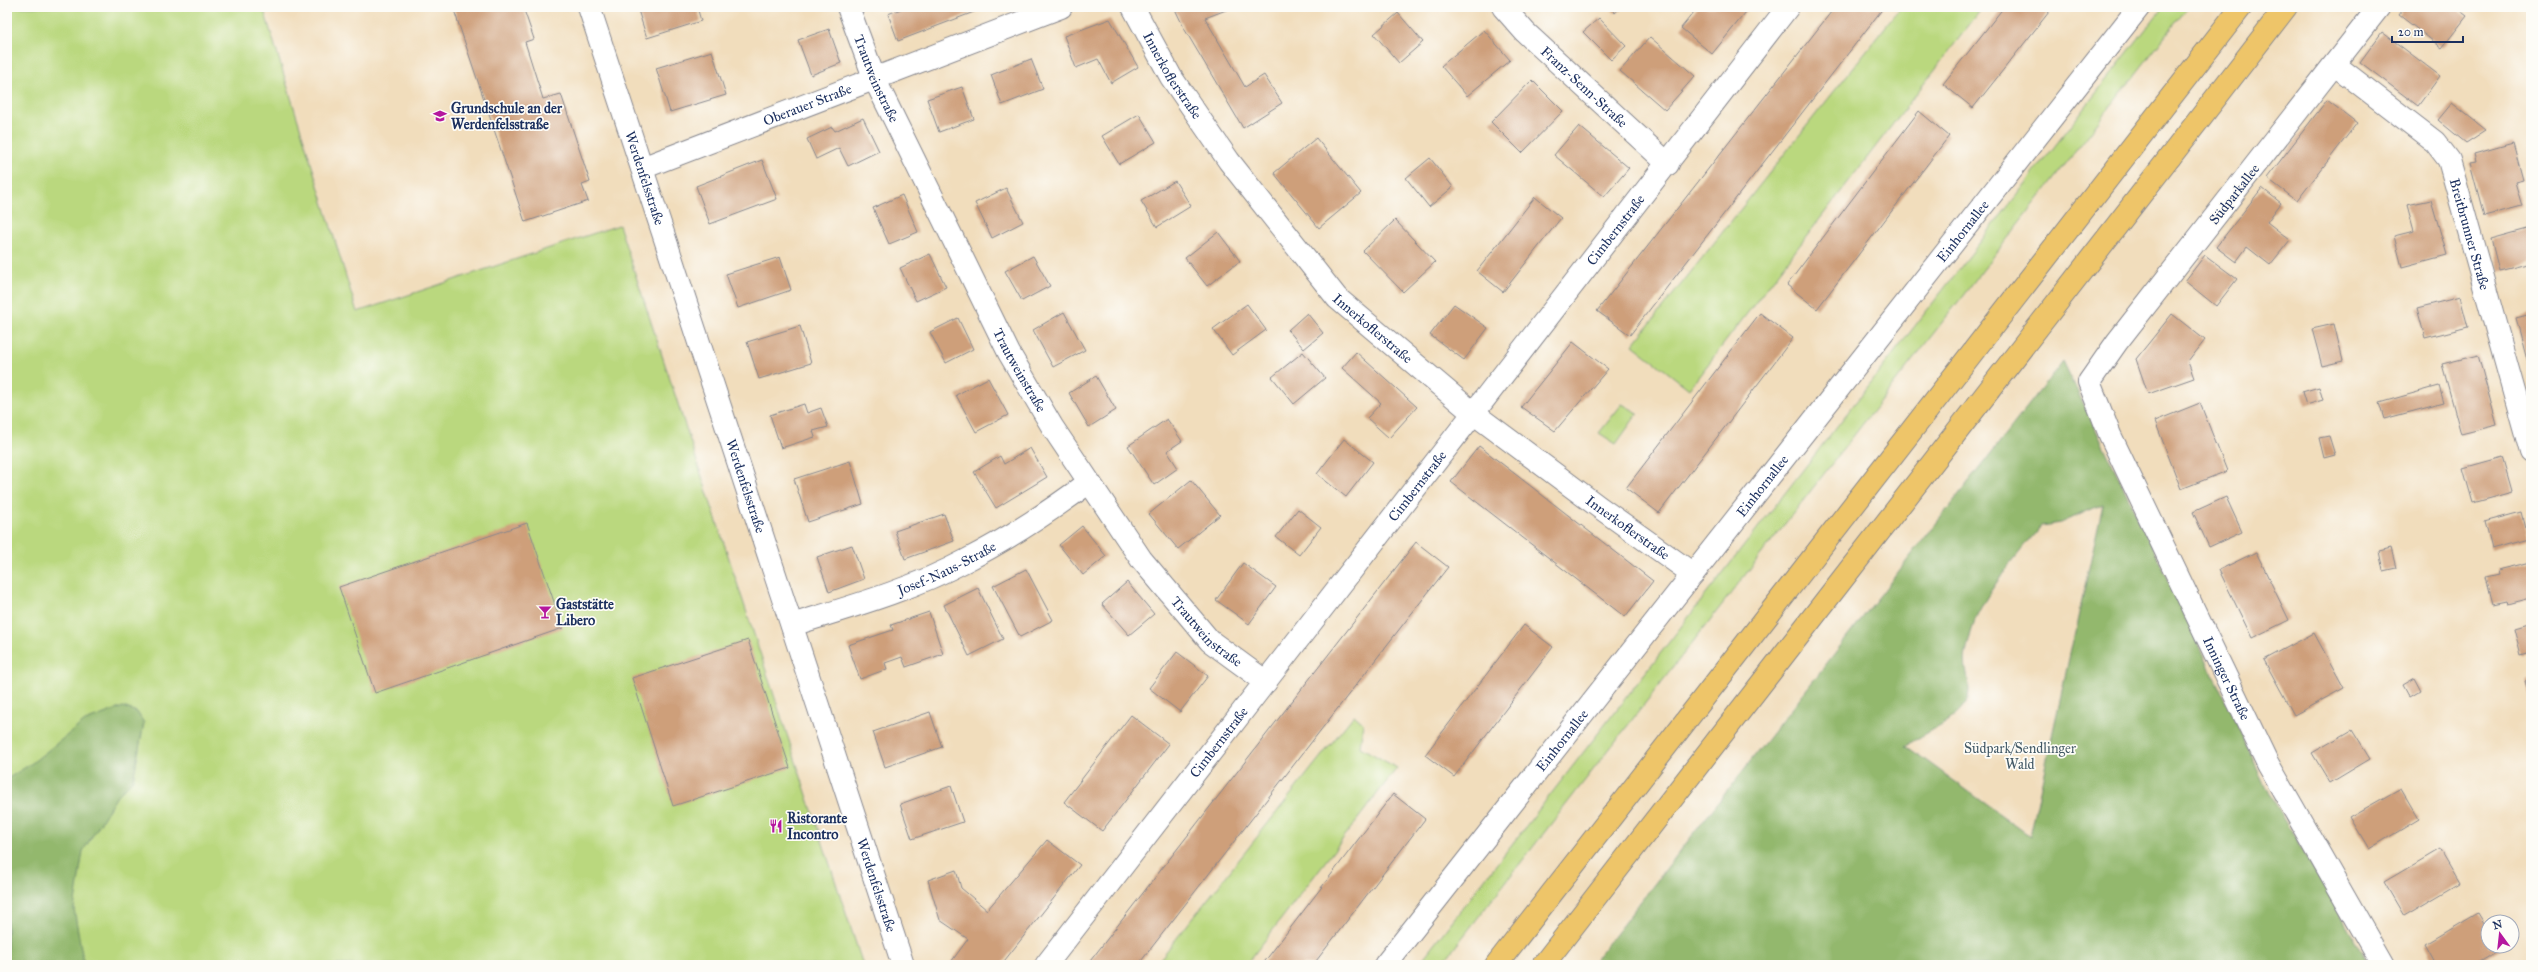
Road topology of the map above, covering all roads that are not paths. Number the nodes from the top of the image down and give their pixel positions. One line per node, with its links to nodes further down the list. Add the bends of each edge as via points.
1 (589, 7): 14 (street, Werdenfelsstraße)
2 (848, 7): 12 (street, Trautweinstraße)
3 (1061, 7): 12 (street, Oberauer Straße)
4 (1133, 7): 16 (street, Innerkoflerstraße, via 1171,77 1229,162 1337,298)
5 (1503, 7): 13 (street, Franz-Senn-Straße, via 1525,32)
6 (1788, 7): 13 (street, Cimbernstraße)
7 (2139, 7): 19 (street, Einhornallee)
8 (2240, 7): 25 (highway)
9 (2286, 7): 26 (highway)
10 (2379, 7): 11 (street, Südparkallee)
11 (2335, 66): 15 (street, Südparkallee); 17 (street, Breitbrunner Straße, via 2435,142 2448,160)
12 (875, 80): 14 (street, Oberauer Straße); 18 (street, Trautweinstraße, via 1009,353)
13 (1668, 164): 16 (street, Cimbernstraße)
14 (642, 168): 20 (street, Werdenfelsstraße)
15 (2088, 382): 27 (street, Inninger Straße, via 2110,435 2268,764)
16 (1473, 413): 19 (street, Innerkoflerstraße); 21 (street, Cimbernstraße)
17 (2531, 452)
18 (1088, 483): 20 (street, Josef-Naus-Straße, via 1043,516 964,562 884,596); 21 (street, Trautweinstraße, via 1141,559 1210,641)
19 (1693, 574): 24 (street, Einhornallee)
20 (792, 625): 22 (street, Werdenfelsstraße)
21 (1266, 682): 23 (street, Cimbernstraße)
22 (903, 965)
23 (1046, 965)
24 (1385, 965)
25 (1496, 965)
26 (1543, 965)
27 (2383, 965)

